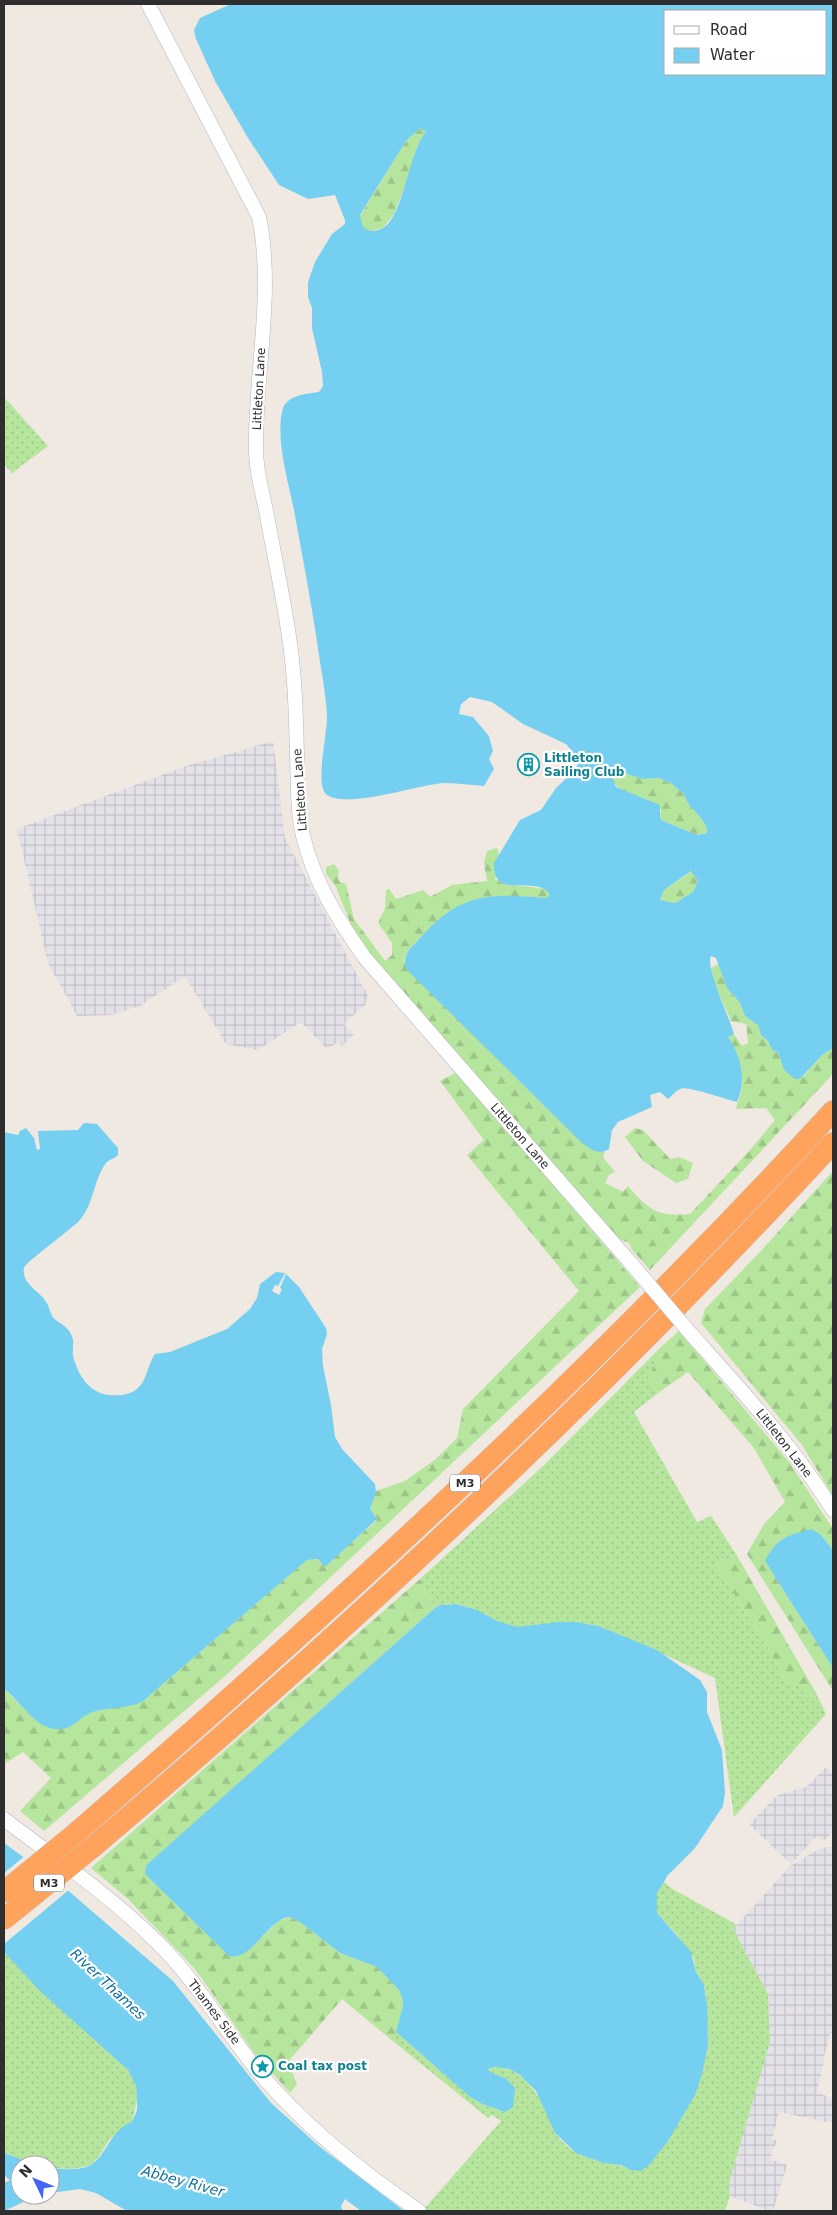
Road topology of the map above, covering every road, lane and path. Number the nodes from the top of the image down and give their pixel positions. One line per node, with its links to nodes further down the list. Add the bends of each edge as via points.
1 (148, 4): 4 (street, Littleton Lane, bridge, via 259,217 265,274 256,444 288,631 303,834 324,894 365,958 767,1419)
2 (833, 1111): 6 (highway, M3, bridge, via 537,1415 311,1626)
3 (833, 1143): 7 (highway, M3, bridge, via 690,1294 422,1557 288,1680)
4 (833, 1510)
5 (4, 1819): 8 (street, Thames Side, via 102,1894 157,1942 216,2013 256,2068 294,2110 368,2174)
6 (4, 1892)
7 (4, 1920)
8 (419, 2211)

